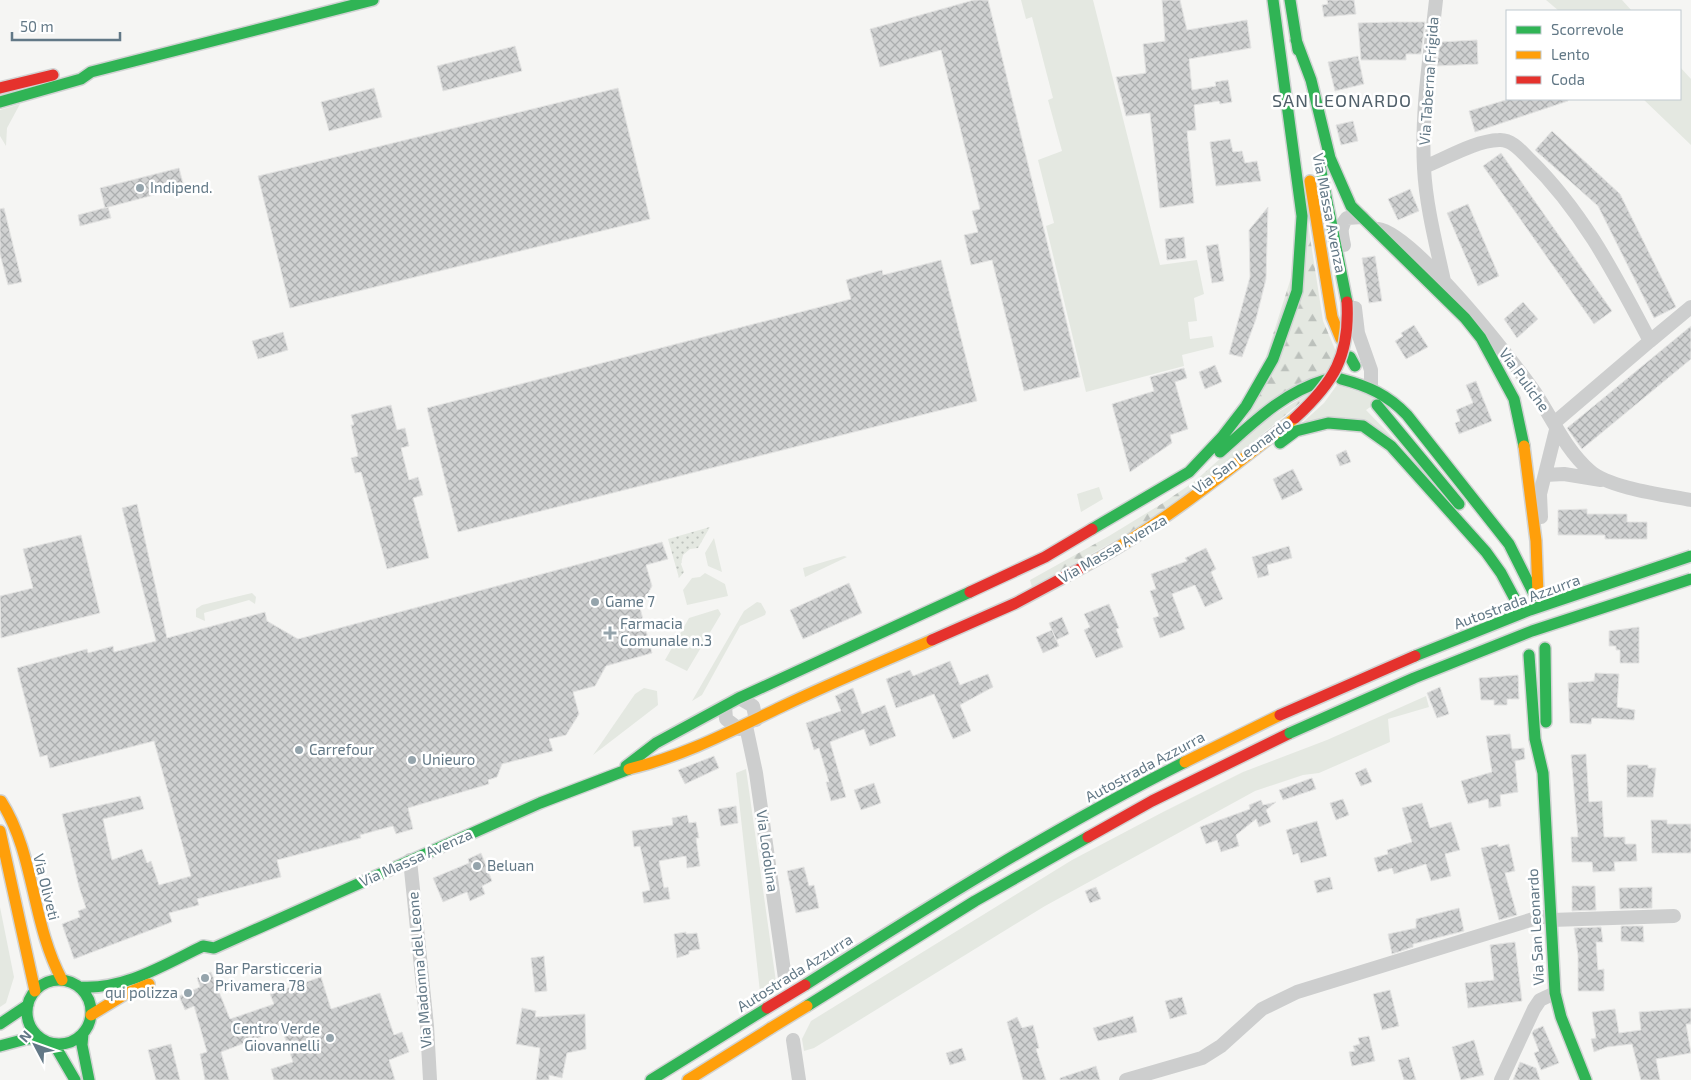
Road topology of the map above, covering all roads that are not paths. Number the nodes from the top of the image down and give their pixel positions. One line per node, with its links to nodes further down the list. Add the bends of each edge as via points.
1 (373, 0): 7 (main road)
2 (1273, 0): 5 (main road, Via Massa Avenza)
3 (1290, 0): 6 (main road, Via Massa Avenza)
4 (1436, 0): 10 (street, Via Taberna Frigida, via 1424,108)
5 (1276, 16): 15 (main road, via 1290,67 1332,317); 22 (main road, Via Massa Avenza, via 1302,216 1296,291 1273,358 1261,382 1222,438)
6 (1296, 40): 11 (main road, via 1311,80 1330,158 1351,206); 32 (main road, Via Massa Avenza, bridge, via 1347,302 1348,332 1343,357 1321,394 1295,418 1165,519 1125,545)
7 (91, 72): 8 (main road, via 77,69); 9 (main road, via 81,79)
8 (0, 88)
9 (0, 102)
10 (1424, 167): 13 (street, Via Taberna Frigida); 16 (street, via 1480,144 1501,140 1513,144 1542,172 1583,221)
11 (1362, 218): 12 (main road); 19 (street, via 1347,218 1341,228 1358,333 1370,370)
12 (1372, 228): 13 (street, Via Puliche, via 1398,238); 26 (main road, via 1465,318 1481,338 1514,398)
13 (1444, 281): 21 (street, Via Puliche, via 1483,325 1535,393)
14 (1691, 307): 16 (street)
15 (1341, 339)
16 (1650, 341): 21 (street)
17 (1341, 379): 19 (main road)
18 (1325, 380): 22 (main road, Via San Leonardo, via 1284,397 1213,458)
19 (1371, 386): 31 (main road, via 1393,400 1407,415 1509,544)
20 (1377, 405): 31 (main road, via 1510,565)
21 (1555, 427): 23 (street); 24 (street, Via Puliche, via 1580,462)
22 (1189, 472): 35 (main road, Via Massa Avenza, via 1045,557)
23 (1545, 475): 24 (street, via 1564,474); 26 (street, via 1540,494 1541,530)
24 (1605, 480): 25 (street, Via Puliche)
25 (1691, 500)
26 (1536, 542): 31 (main road)
27 (1134, 552): 31 (main road, Via San Leonardo, via 1179,522 1296,431 1328,423 1363,426 1391,446 1501,573)
28 (1691, 556): 63 (main road, Autostrada Azzurra, bridge, via 1530,610 1408,659 1280,715 1144,783 971,880)
29 (1118, 561): 32 (main road, via 1060,591)
30 (1691, 579): 64 (main road, bridge, via 1523,635 1414,678 1290,733 1152,801 992,892)
31 (1529, 599)
32 (1016, 603): 37 (main road, Via Massa Avenza)
33 (1544, 648): 38 (main road, Via San Leonardo, via 1546,739)
34 (1529, 655): 38 (main road, Via San Leonardo, via 1535,739)
35 (739, 698): 36 (main road, Via Massa Avenza); 37 (street, via 753,706)
36 (725, 706): 37 (street, via 726,719); 39 (main road, Via Massa Avenza, via 656,743)
37 (747, 725): 39 (main road, Via Massa Avenza, via 665,760); 47 (street, Via Lodolina)
38 (1542, 768): 45 (main road, Via San Leonardo)
39 (619, 771): 43 (main road, Via Massa Avenza)
40 (1, 799): 41 (main road, Via Oliveti); 48 (main road, Via Oliveti, via 15,824 42,936)
41 (0, 823)
42 (0, 831): 50 (main road)
43 (410, 860): 49 (main road, Via Massa Avenza, via 211,953 204,946 113,984 89,989); 62 (street, Via Madonna del Leone)
44 (1674, 916): 45 (street)
45 (1550, 918): 51 (main road, Via San Leonardo); 66 (street, via 1540,918 1297,992 1262,1009 1221,1046 1202,1058)
46 (191, 966): 53 (main road, via 127,993)
47 (784, 978)
48 (62, 980): 49 (main road, Via Massa Avenza); 50 (main road, via 52,980)
49 (80, 987): 53 (main road, via 88,1000)
50 (35, 991): 52 (main road)
51 (1555, 993): 67 (street, via 1540,1000 1534,1009); 68 (main road, Via San Leonardo)
52 (28, 1005): 54 (main road); 56 (main road, via 29,1023)
53 (91, 1015): 55 (main road)
54 (0, 1024)
55 (83, 1033): 58 (main road, via 65,1044); 61 (main road, via 82,1045)
56 (40, 1038): 58 (main road); 59 (main road)
57 (793, 1040): 65 (street)
58 (54, 1044): 60 (main road)
59 (0, 1046)
60 (75, 1080)
61 (89, 1080)
62 (430, 1080)
63 (651, 1080)
64 (688, 1080)
65 (799, 1080)
66 (1126, 1080)
67 (1501, 1080)
68 (1586, 1080)

